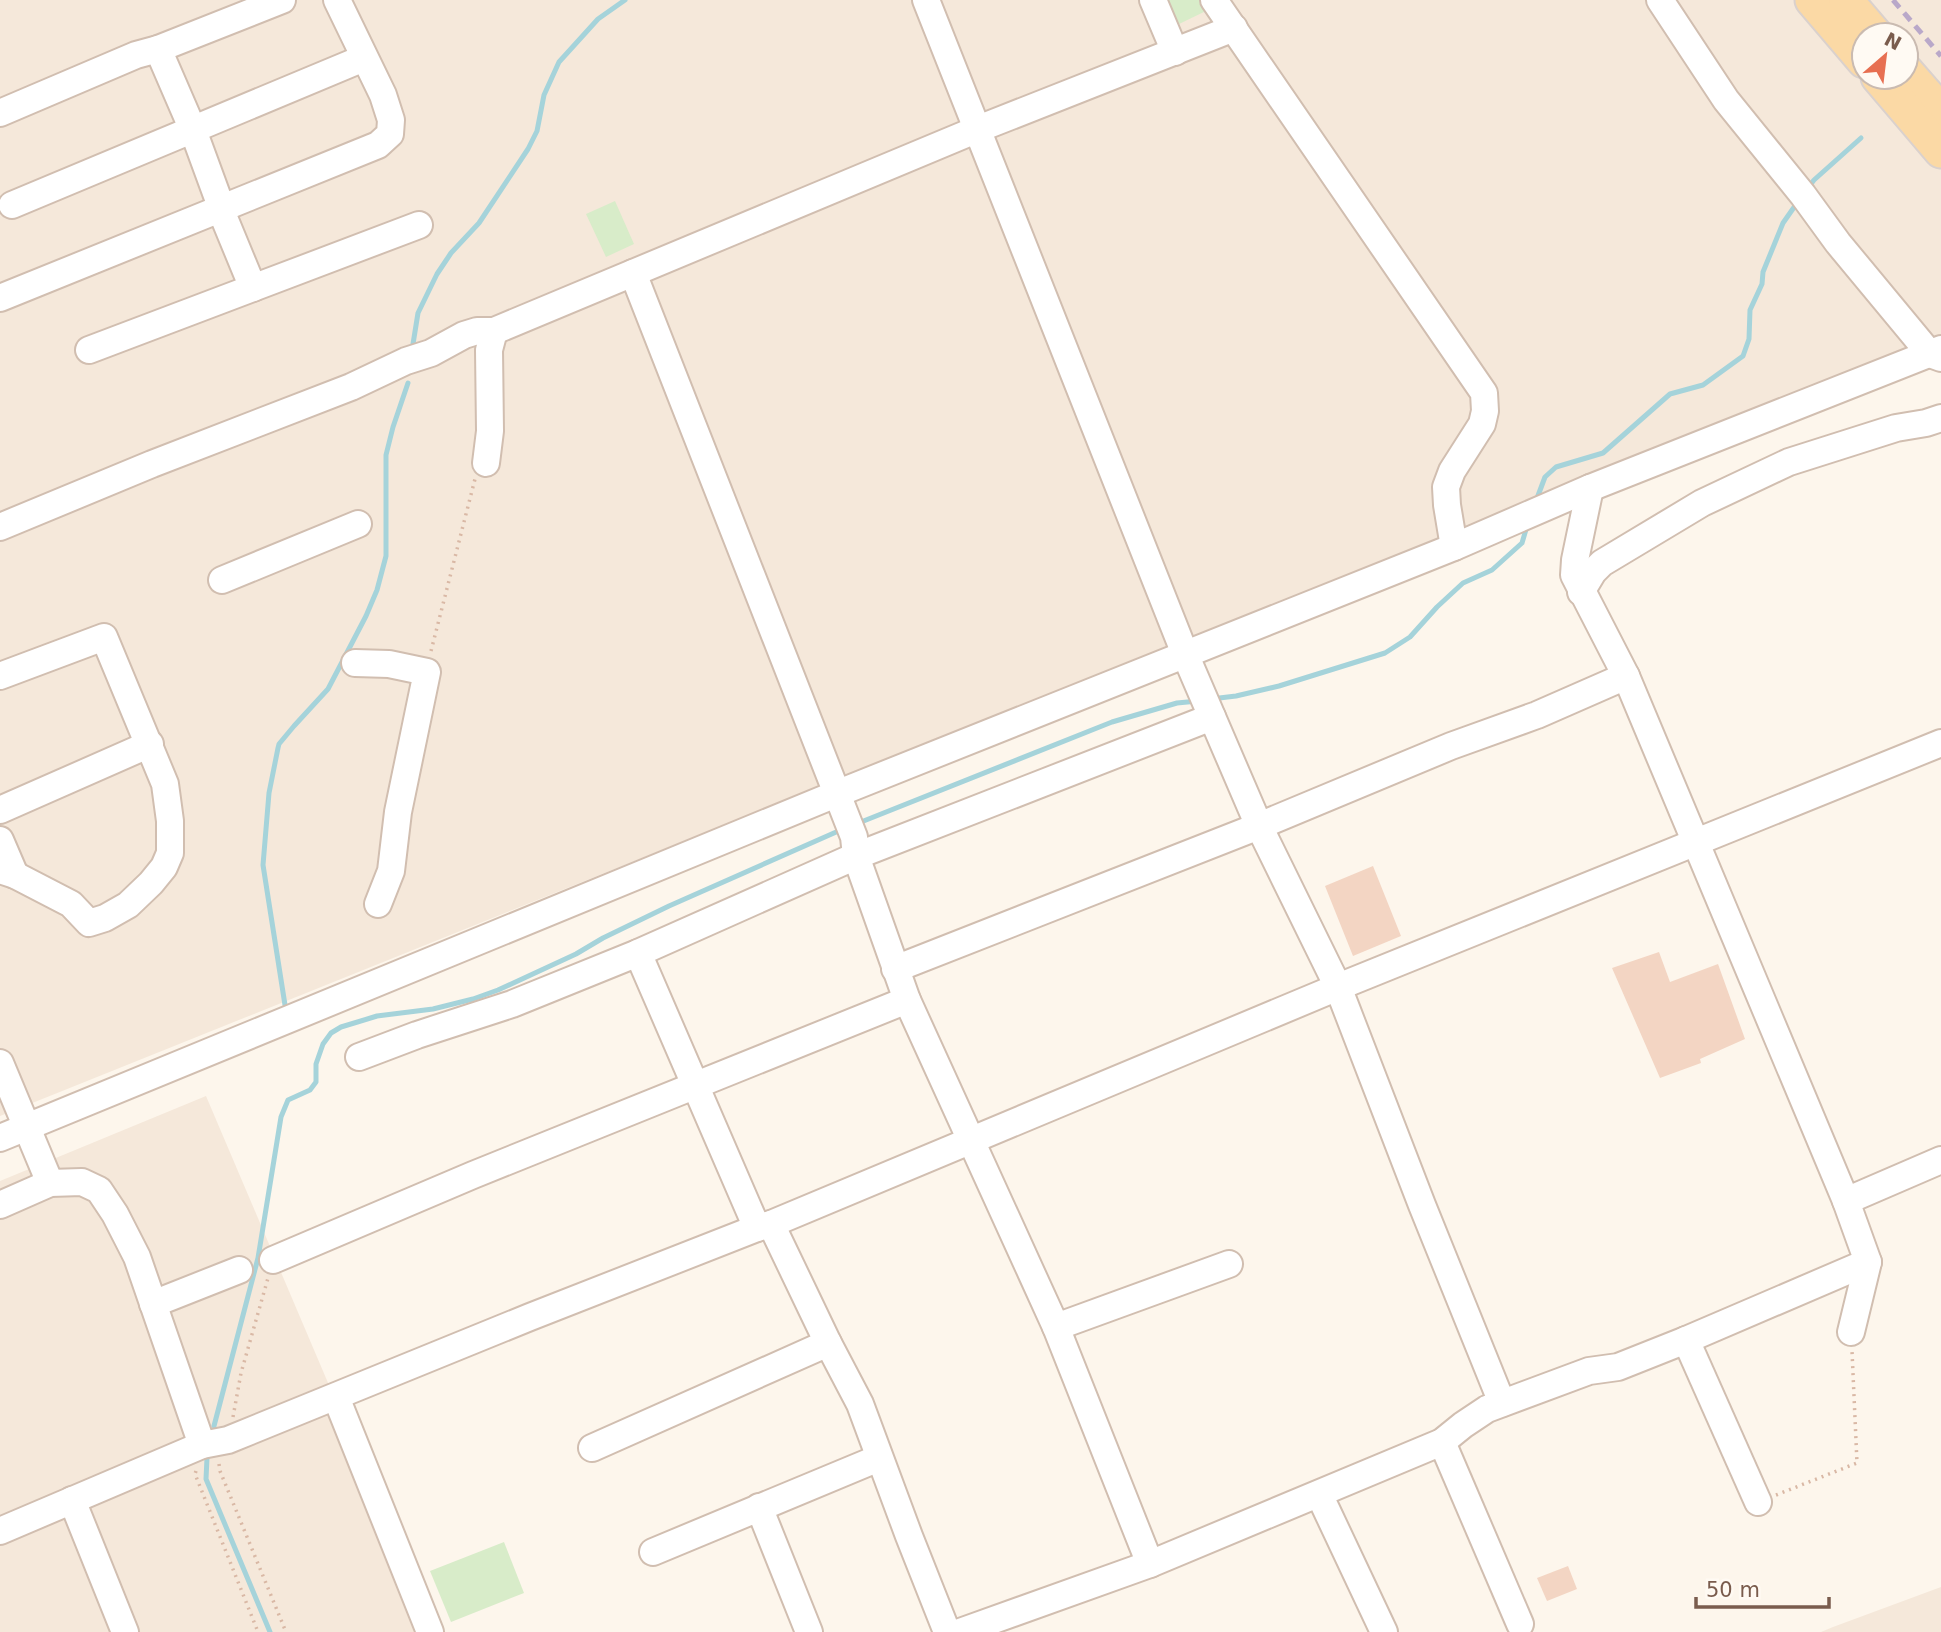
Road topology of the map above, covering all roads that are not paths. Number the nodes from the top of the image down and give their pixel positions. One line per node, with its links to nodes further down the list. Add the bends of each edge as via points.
1 (282, 0): 12 (street)
2 (337, 0): 14 (street)
3 (926, 0): 19 (street)
4 (1153, 0): 13 (street)
5 (1214, 0): 10 (street)
6 (1660, 0): 30 (street, via 1726,100 1839,243)
7 (1812, 0): 11 (main road)
8 (1846, 0): 9 (main road)
9 (1864, 21)
10 (1234, 28): 13 (street); 36 (street, via 1484,393 1482,424 1446,487)
11 (1850, 45)
12 (158, 49): 18 (street); 20 (street)
13 (1175, 52): 19 (street)
14 (365, 58): 20 (street); 23 (street, via 383,95 390,134 379,145)
15 (1920, 87): 17 (main road)
16 (1890, 91): 21 (main road)
17 (1941, 111)
18 (0, 113)
19 (978, 129): 25 (street); 39 (street)
20 (193, 130): 22 (street); 23 (street)
21 (1941, 151)
22 (12, 205)
23 (220, 208): 26 (street); 27 (street)
24 (419, 225): 26 (street)
25 (633, 272): 28 (street); 46 (street)
26 (253, 288): 29 (street)
27 (0, 298)
28 (494, 331): 32 (street, via 489,350 491,417); 35 (street, via 464,335 431,354)
29 (89, 350)
30 (1937, 353): 33 (street)
31 (1941, 418): 38 (street, via 1789,461 1702,503 1602,563)
32 (486, 463)
33 (1590, 488): 36 (street); 38 (street, via 1575,560 1574,575)
34 (358, 524): 37 (street)
35 (0, 527)
36 (1454, 547): 39 (street)
37 (222, 580)
38 (1581, 592): 41 (street)
39 (1185, 654): 43 (street); 46 (street)
40 (355, 663): 53 (street, via 427,672 397,812 391,871)
41 (1626, 676): 48 (street); 50 (street)
42 (0, 677): 45 (street, via 104,637)
43 (1212, 717): 48 (street); 51 (street)
44 (1941, 743): 50 (street)
45 (150, 744): 47 (street); 52 (street, via 165,784 170,853 164,867 128,905 89,923 71,904)
46 (836, 794): 51 (street, via 854,837); 61 (street)
47 (0, 810)
48 (1259, 825): 55 (street); 56 (street)
49 (0, 840): 52 (street)
50 (1695, 841): 56 (street); 66 (street)
51 (856, 856): 54 (street); 55 (street)
52 (8, 872)
53 (378, 904)
54 (638, 953): 58 (street, via 512,1004); 60 (street)
55 (895, 969): 57 (street)
56 (1338, 987): 63 (street); 79 (street)
57 (907, 1000): 60 (street); 63 (street)
58 (359, 1057)
59 (0, 1063): 61 (street)
60 (696, 1085): 68 (street); 69 (street)
61 (27, 1126): 62 (street); 65 (street)
62 (0, 1138)
63 (970, 1141): 68 (street); 74 (street)
64 (1941, 1160): 66 (street)
65 (50, 1183): 67 (street); 73 (street, via 82,1182 99,1190 133,1249)
66 (1846, 1201): 70 (street)
67 (0, 1205)
68 (764, 1226): 77 (street); 78 (street)
69 (273, 1260)
70 (1868, 1262): 75 (street); 76 (street)
71 (1229, 1264): 74 (street)
72 (239, 1270): 73 (street)
73 (153, 1304): 81 (street)
74 (1056, 1327): 90 (street)
75 (1851, 1332)
76 (1686, 1340): 79 (street, via 1618,1367 1589,1371); 86 (street)
77 (828, 1343): 82 (street); 83 (street, via 860,1404)
78 (336, 1397): 81 (street, via 228,1440); 93 (street)
79 (1502, 1403): 80 (street)
80 (1442, 1442): 84 (street); 91 (street)
81 (202, 1445): 85 (street)
82 (592, 1448)
83 (879, 1458): 87 (street); 95 (street)
84 (1319, 1494): 90 (street); 97 (street)
85 (72, 1500): 88 (street); 92 (street)
86 (1758, 1502)
87 (759, 1507): 89 (street); 94 (street)
88 (0, 1531)
89 (653, 1552)
90 (1150, 1564): 96 (street)
91 (1520, 1624)
92 (125, 1632)
93 (430, 1632)
94 (809, 1632)
95 (947, 1632)
96 (960, 1632)
97 (1384, 1632)

